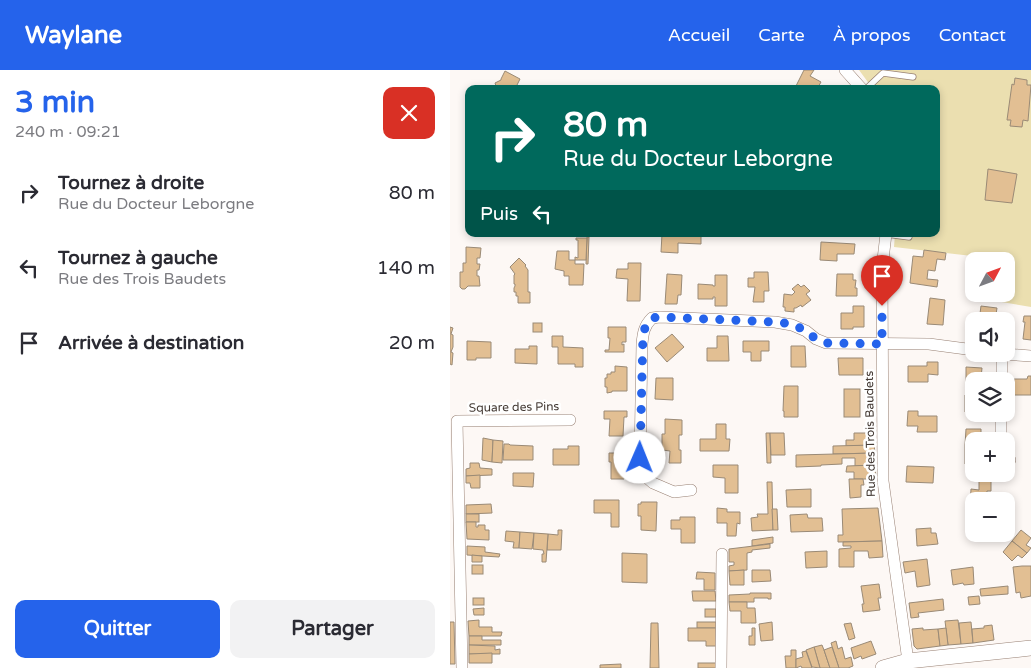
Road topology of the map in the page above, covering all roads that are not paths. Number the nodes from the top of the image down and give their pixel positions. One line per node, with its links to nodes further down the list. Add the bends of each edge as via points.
1 (845, 70): 3 (street)
2 (913, 77): 4 (lane, via 883,73)
3 (860, 85)
4 (869, 85)
5 (886, 237): 6 (street, Rue des Trois Baudets, via 882,268)
6 (882, 344): 7 (street, via 929,344); 11 (street, via 826,343 792,324 775,322 652,318 646,325 642,344 641,469 653,483 674,492); 14 (street, Rue des Trois Baudets, via 883,481)
7 (965, 349)
8 (1015, 355): 9 (street)
9 (1031, 356)
10 (570, 420): 16 (street, Square des Pins, via 457,422)
11 (692, 490)
12 (722, 554): 17 (street)
13 (1031, 648): 14 (main road)
14 (908, 661): 15 (main road)
15 (889, 667)
16 (462, 668)
17 (721, 668)

